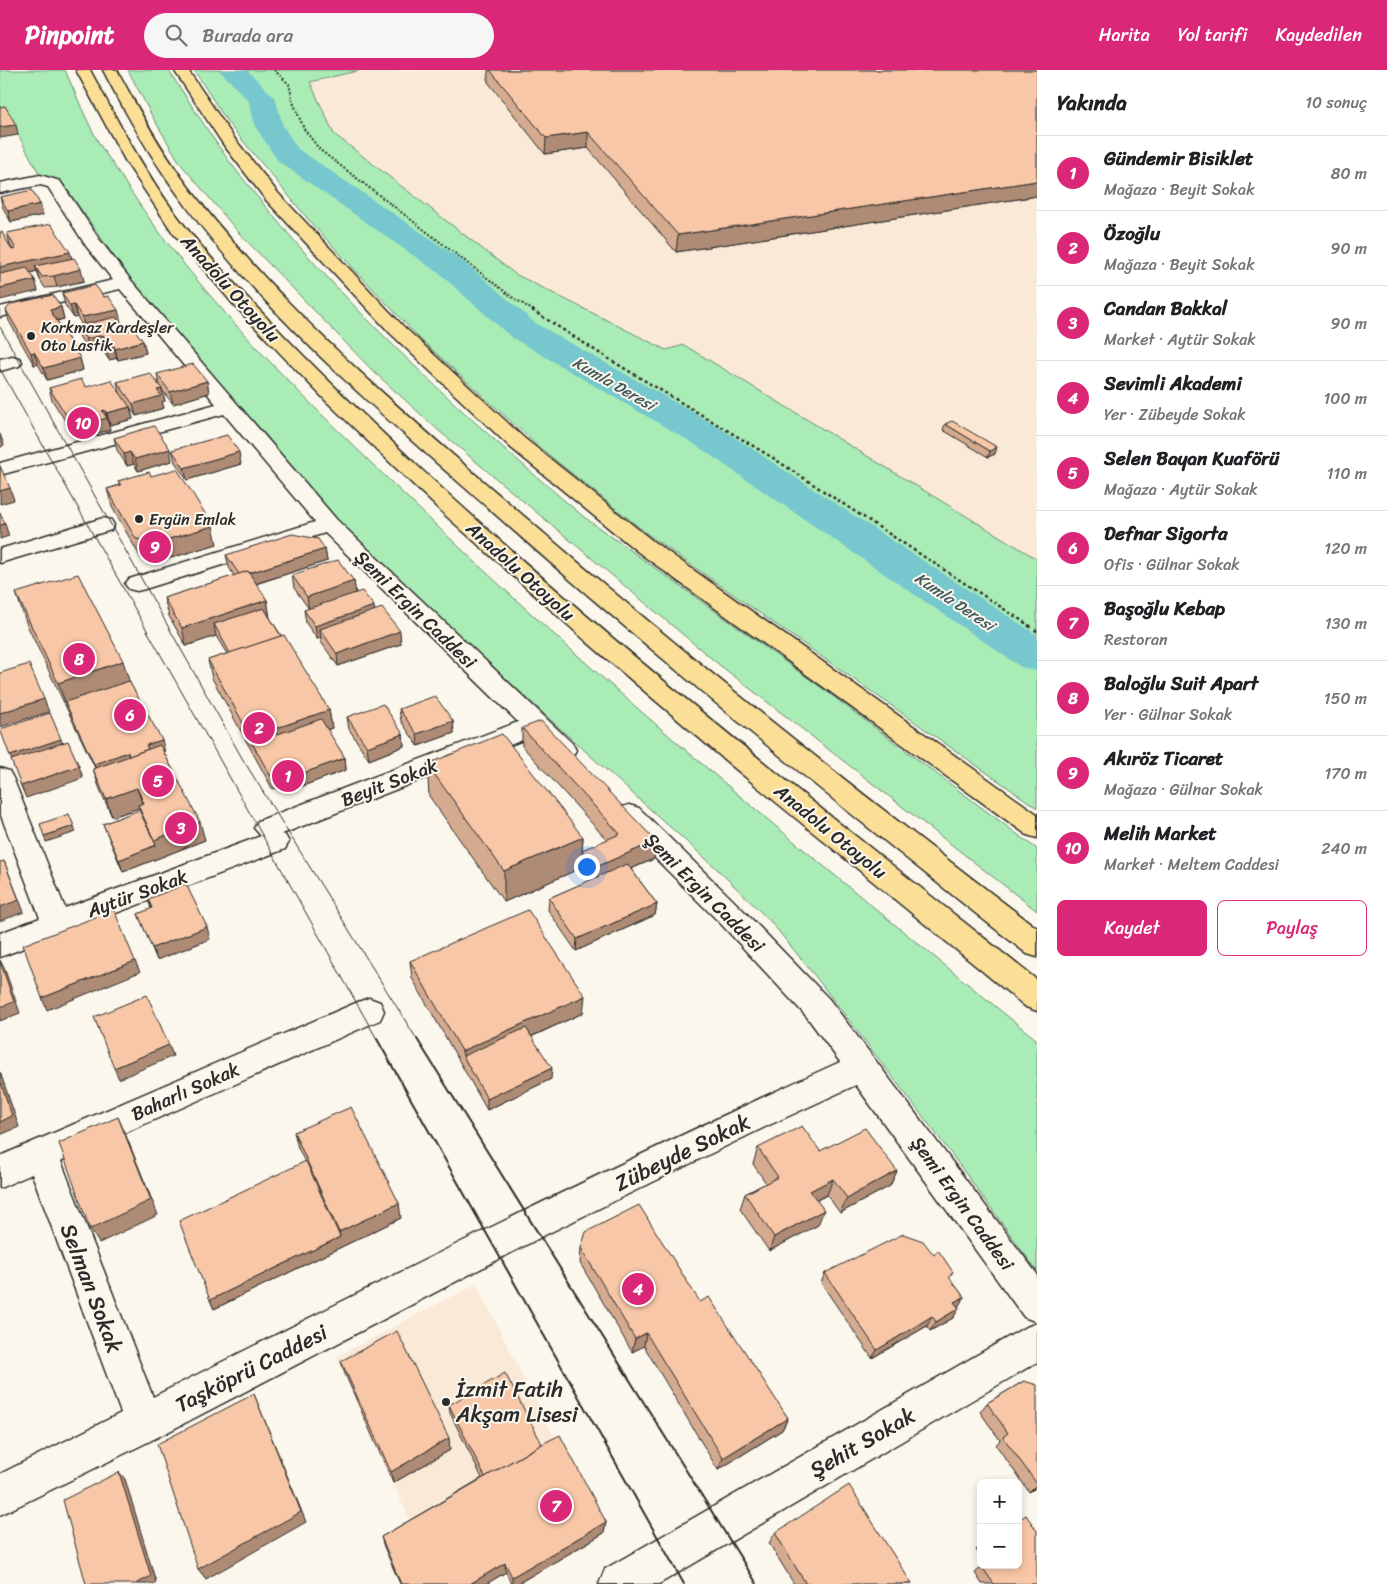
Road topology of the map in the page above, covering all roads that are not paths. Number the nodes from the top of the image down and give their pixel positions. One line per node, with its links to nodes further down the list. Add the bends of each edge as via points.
1 (83, 70): 22 (main road, Anadolu Otoyolu, via 120,142 169,217 236,296 322,387 510,563 618,657)
2 (110, 70): 21 (main road, Anadolu Otoyolu, via 132,114 198,213 259,282 356,379 556,557 697,675)
3 (181, 70): 17 (main road, via 246,165 369,304 426,362 524,450 646,547)
4 (0, 188): 5 (street, Şemi Ergin Caddesi, via 40,180 54,184)
5 (124, 283): 6 (street); 7 (street, Şemi Ergin Caddesi)
6 (0, 312)
7 (230, 406): 8 (street); 10 (street, Şemi Ergin Caddesi)
8 (0, 469)
9 (103, 525): 11 (street)
10 (328, 525): 12 (street); 13 (street, Şemi Ergin Caddesi)
11 (0, 556)
12 (137, 584)
13 (537, 725): 14 (street, Şemi Ergin Caddesi); 18 (street, Beyit Sokak)
14 (579, 766)
15 (0, 778): 19 (street)
16 (614, 800): 24 (street, Şemi Ergin Caddesi, via 806,996)
17 (1037, 828)
18 (272, 835): 19 (street, Aytür Sokak)
19 (56, 922): 20 (street, Aytür Sokak)
20 (0, 944)
21 (1037, 945)
22 (1037, 998)
23 (369, 1010): 25 (street, Baharlı Sokak)
24 (863, 1067): 27 (street, Zübeyde Sokak); 28 (street, Şemi Ergin Caddesi)
25 (41, 1154): 26 (street, Baharlı Sokak); 30 (street, Selman Sokak)
26 (0, 1172)
27 (502, 1239): 30 (street, Taşköprü Caddesi)
28 (1037, 1304)
29 (1037, 1341): 32 (street, Şehit Sokak)
30 (144, 1423): 31 (street, Taşköprü Caddesi)
31 (0, 1495)
32 (620, 1584)

